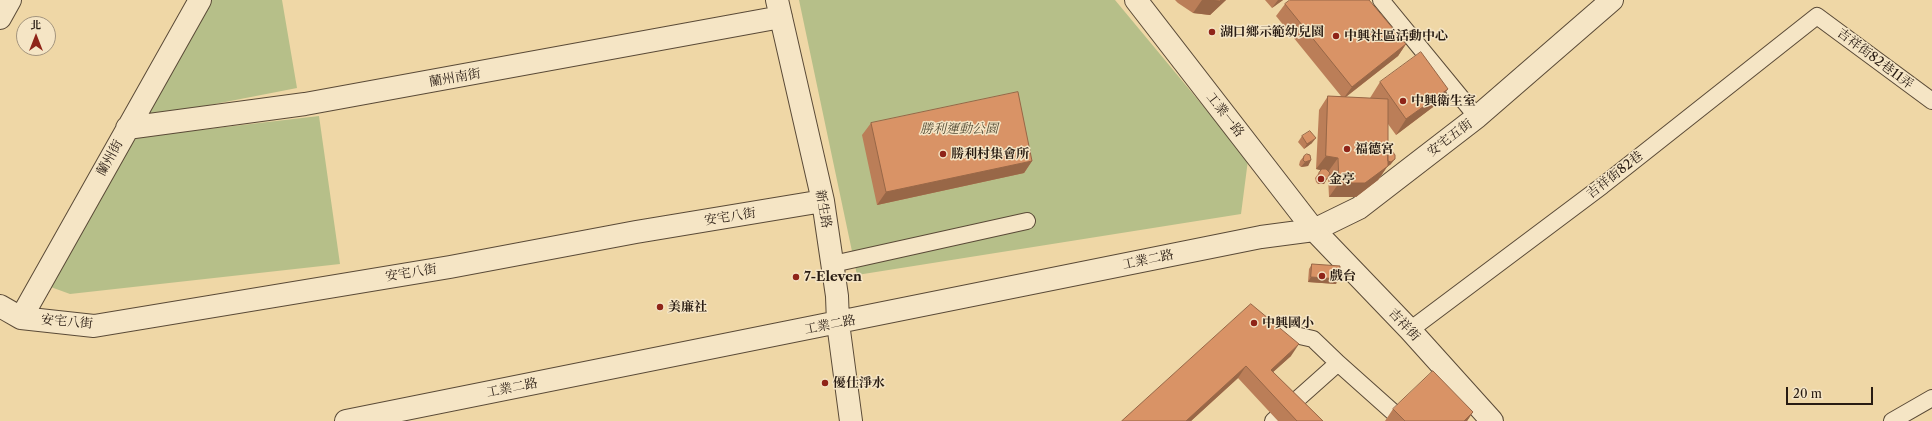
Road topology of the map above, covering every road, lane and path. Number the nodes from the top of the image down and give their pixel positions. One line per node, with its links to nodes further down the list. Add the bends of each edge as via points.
1 (10, 0): 8 (street)
2 (200, 0): 11 (street, 蘭州街)
3 (1136, 0): 14 (street, 工業一路)
4 (1381, 0): 10 (lane)
5 (1612, 0): 10 (street, 安宅五街)
6 (779, 8): 11 (street, 蘭州南街, via 288,107); 12 (street, 新生路)
7 (1817, 16): 9 (lane, 吉祥街82巷11弄); 19 (lane, 吉祥街82巷, via 1602,186)
8 (0, 18)
9 (1932, 101)
10 (1477, 118): 14 (street, 安宅五街, via 1359,208)
11 (127, 128): 17 (street, 蘭州街)
12 (823, 201): 15 (street, 新生路); 17 (street, 安宅八街, via 636,232 450,267 94,326)
13 (1027, 221): 15 (lane)
14 (1314, 230): 18 (street, 工業二路, via 1254,239); 19 (street, 吉祥街)
15 (833, 264): 18 (street, 新生路)
16 (0, 306): 17 (street, 安宅八街)
17 (21, 318)
18 (838, 323): 23 (street, 工業二路); 24 (street, 新生路)
19 (1410, 330): 27 (street, 吉祥街)
20 (1265, 335): 21 (lane, via 1282,332 1313,339)
21 (1338, 363): 25 (lane); 26 (lane)
22 (1932, 398): 28 (lane)
23 (346, 421)
24 (851, 421)
25 (1273, 421)
26 (1403, 421)
27 (1492, 421)
28 (1892, 421)

